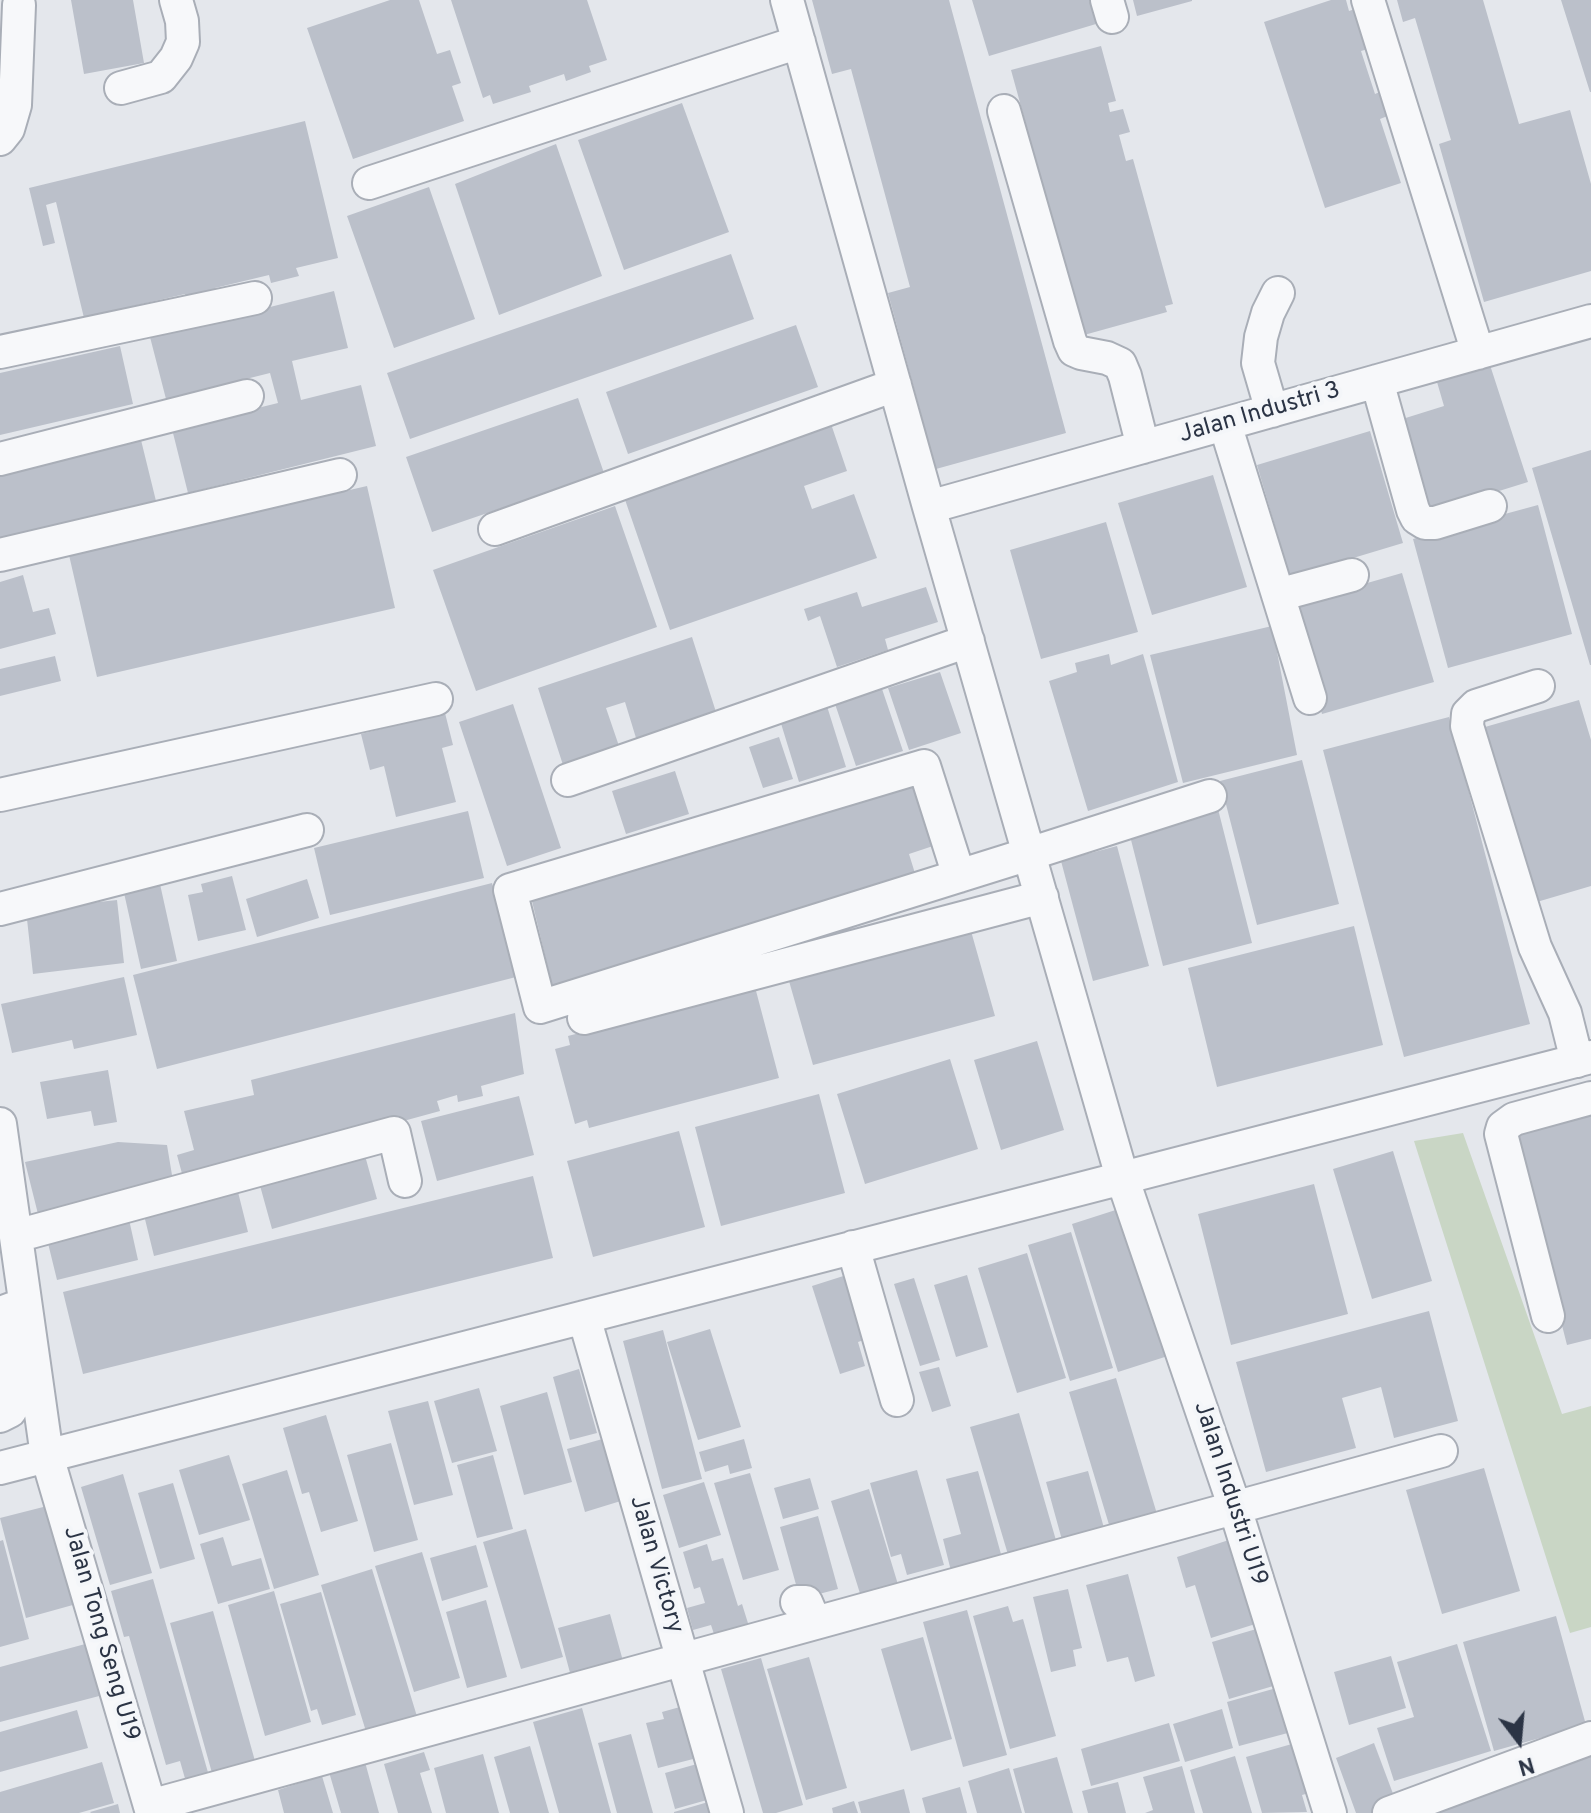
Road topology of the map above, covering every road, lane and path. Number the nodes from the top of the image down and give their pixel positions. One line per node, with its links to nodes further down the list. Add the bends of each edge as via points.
1 (176, 0): 6 (street, via 183,42 176,58 161,77)
2 (787, 0): 5 (street, Jalan Industri U19)
3 (1368, 0): 14 (street)
4 (19, 5): 8 (street, via 15,105)
5 (799, 42): 9 (street); 16 (street, Jalan Industri U19)
6 (121, 88)
7 (1004, 111): 20 (street, via 1070,341 1074,350 1120,364)
8 (0, 139)
9 (369, 183)
10 (1278, 293): 18 (street, via 1261,337 1258,363)
11 (255, 298): 13 (street)
12 (1591, 321): 14 (street, Jalan Industri 3)
13 (0, 352)
14 (1478, 353): 15 (street, Jalan Industri 3)
15 (1377, 381): 18 (street, Jalan Industri 3); 23 (street, via 1417,518 1435,523)
16 (895, 385): 24 (street, Jalan Industri U19); 25 (street)
17 (247, 396): 21 (street)
18 (1272, 411): 19 (street, Jalan Industri 3)
19 (1225, 424): 20 (street, Jalan Industri 3); 28 (street)
20 (1143, 447): 24 (street, Jalan Industri 3)
21 (0, 459)
22 (340, 475): 26 (street)
23 (1490, 506)
24 (929, 507): 29 (street, Jalan Industri U19)
25 (495, 529)
26 (0, 555)
27 (1352, 575): 28 (street)
28 (1278, 595): 31 (street)
29 (968, 641): 33 (street); 37 (street, Jalan Industri U19)
30 (1538, 686): 42 (street, via 1476,706 1468,714 1467,726 1535,947)
31 (1310, 698)
32 (436, 699): 34 (street)
33 (568, 780)
34 (0, 795)
35 (1210, 796): 37 (street)
36 (307, 830): 40 (street)
37 (1029, 854): 38 (street); 39 (street, Jalan Industri U19)
38 (959, 876): 38 (street, via 540,1007 510,890 924,766)
39 (1042, 897): 41 (street); 45 (street, Jalan Industri U19)
40 (0, 909)
41 (584, 1018)
42 (1584, 1059): 45 (street)
43 (1591, 1098): 50 (street, via 1514,1119 1501,1134)
44 (0, 1124): 47 (street, Jalan Tong Seng U19)
45 (1122, 1177): 48 (street); 57 (street, Jalan Industri U19)
46 (405, 1181): 47 (street, via 394,1133)
47 (16, 1236): 49 (street, Jalan Tong Seng U19)
48 (853, 1247): 51 (street); 52 (street)
49 (25, 1304): 53 (street, via 2,1317 16,1391 10,1411); 55 (street, Jalan Tong Seng U19)
50 (1548, 1316)
51 (584, 1317): 55 (street); 58 (street, Jalan Victory)
52 (897, 1400)
53 (0, 1416)
54 (1441, 1451): 57 (street)
55 (47, 1456): 56 (street); 60 (street, Jalan Tong Seng U19)
56 (0, 1468)
57 (1235, 1508): 58 (street, via 806,1612); 62 (street, Jalan Industri U19)
58 (682, 1660): 60 (street); 61 (street, Jalan Victory)
59 (1591, 1738): 63 (street)
60 (151, 1810)
61 (727, 1813)
62 (1330, 1813)
63 (1389, 1813)

